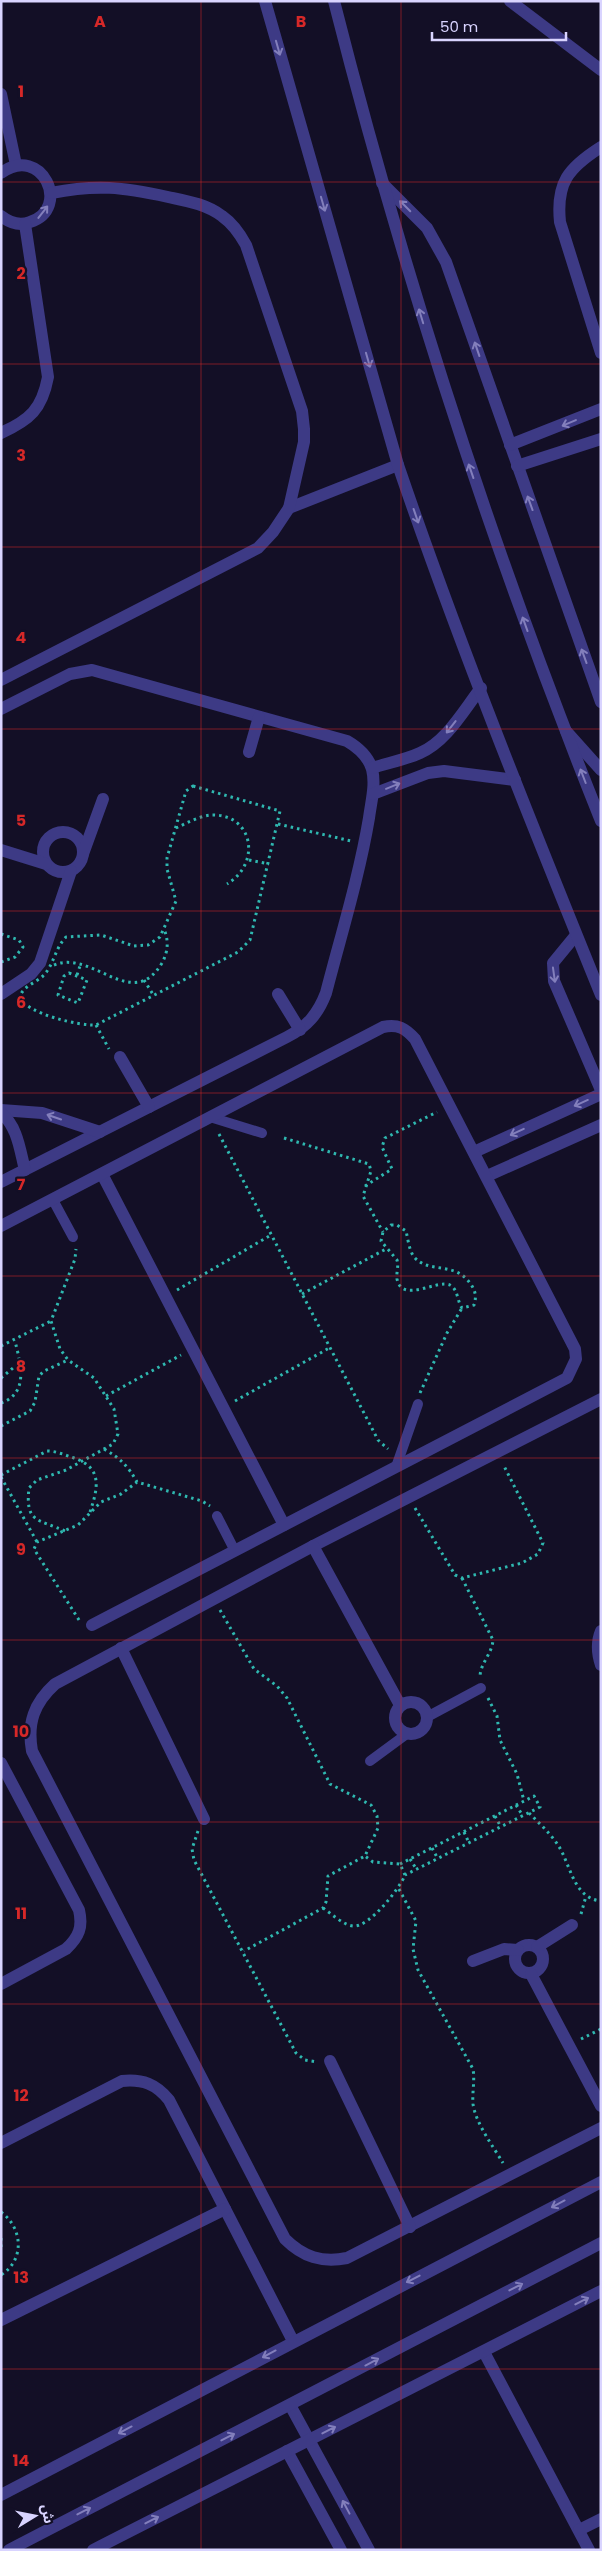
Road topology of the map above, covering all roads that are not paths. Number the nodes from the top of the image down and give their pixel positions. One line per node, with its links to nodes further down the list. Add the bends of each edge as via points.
1 (265, 1): 18 (street, one-way to 18)
2 (334, 1): 9 (street)
3 (510, 1): 4 (street)
4 (601, 70)
5 (1, 94): 7 (street)
6 (601, 147): 13 (street, via 573,168 562,185 558,202 560,222)
7 (16, 165): 8 (street); 10 (street, via 26,165 43,175)
8 (1, 173)
9 (382, 183): 17 (street, one-way to 9, via 446,262 428,228); 26 (street, one-way to 9, via 466,457)
10 (51, 193): 12 (street, one-way to 10, via 41,217); 20 (street, via 91,187 122,187 190,201 218,213 240,234 302,411 304,442)
11 (1, 216): 12 (street, via 9,222)
12 (25, 224): 15 (street, via 48,377 41,402 30,417)
13 (601, 353)
14 (601, 409): 17 (street, one-way to 17)
15 (1, 433)
16 (601, 439): 19 (street)
17 (510, 445): 19 (street)
18 (398, 464): 20 (street); 22 (street, one-way to 22)
19 (517, 466): 23 (street, one-way to 19)
20 (289, 508): 21 (street, via 258,548)
21 (1, 680)
22 (480, 688): 28 (street, one-way to 28, via 435,744); 30 (street)
23 (601, 702)
24 (1, 709): 25 (street, via 70,674 92,670)
25 (259, 716): 27 (street); 28 (street, via 347,741 362,752)
26 (564, 728): 29 (street); 33 (street, one-way to 26)
27 (249, 752)
28 (372, 768): 31 (street)
29 (601, 770)
30 (514, 780): 31 (street, one-way to 30, via 428,773 444,771); 38 (street)
31 (373, 794): 44 (street, via 364,845 326,993 312,1020)
32 (103, 799): 35 (street)
33 (601, 821)
34 (1, 850): 36 (street)
35 (83, 854): 36 (street, via 75,836 68,832 54,834 42,850); 37 (street, via 77,867)
36 (46, 864): 37 (street, via 57,872)
37 (71, 871): 40 (street, via 43,957 31,974)
38 (576, 935): 43 (street); 46 (street, one-way to 46, via 553,963 554,981)
39 (1, 979): 40 (street)
40 (16, 984): 41 (street)
41 (1, 994)
42 (278, 994): 44 (street)
43 (601, 996)
44 (300, 1030): 47 (street)
45 (120, 1057): 47 (street)
46 (601, 1092): 53 (street, one-way to 53)
47 (149, 1107): 51 (street)
48 (1, 1112): 51 (street, one-way to 48, via 42,1113); 54 (street, via 16,1133)
49 (210, 1117): 52 (lane); 53 (street, via 383,1027 393,1025 408,1031 415,1040); 55 (street)
50 (601, 1124): 56 (street)
51 (100, 1132): 54 (street)
52 (262, 1133)
53 (474, 1152): 56 (street)
54 (25, 1170): 57 (street)
55 (102, 1174): 58 (street); 65 (street)
56 (486, 1176): 63 (street, via 572,1340 576,1359 567,1378)
57 (1, 1182)
58 (53, 1200): 59 (street); 60 (lane)
59 (1, 1226)
60 (74, 1240)
61 (601, 1399): 66 (street)
62 (418, 1404): 63 (lane)
63 (396, 1467): 65 (street)
64 (215, 1513): 67 (lane)
65 (284, 1525): 67 (street)
66 (313, 1546): 70 (street); 73 (street)
67 (235, 1551): 68 (street)
68 (92, 1625)
69 (601, 1632): 71 (street, via 597,1654)
70 (121, 1648): 78 (street); 91 (street, via 55,1684 44,1694 30,1721 32,1752 285,2239 307,2256 333,2261 347,2258)
71 (601, 1665)
72 (481, 1688): 74 (lane)
73 (400, 1705): 74 (street, via 407,1702 420,1705); 75 (street, via 395,1718 397,1725)
74 (427, 1717): 75 (street, via 421,1730)
75 (408, 1733): 76 (lane)
76 (370, 1761)
77 (1, 1762): 84 (street, via 81,1921 80,1932 66,1949)
78 (204, 1819)
79 (572, 1925): 80 (street)
80 (537, 1947): 81 (street, via 530,1944); 83 (street, via 544,1959 538,1971)
81 (518, 1950): 82 (street, via 504,1949); 83 (street, via 514,1956 515,1964 524,1973)
82 (473, 1962)
83 (531, 1974): 86 (street)
84 (2, 1983)
85 (330, 2061): 91 (street)
86 (601, 2106)
87 (600, 2131): 91 (street)
88 (1, 2143): 90 (street, via 122,2081 149,2082 169,2100)
89 (601, 2182): 95 (street, one-way to 95)
90 (225, 2208): 94 (street); 95 (street)
91 (410, 2228)
92 (601, 2243): 97 (street, one-way to 92)
93 (601, 2291): 96 (street, one-way to 93)
94 (1, 2320)
95 (293, 2341): 100 (street, one-way to 100)
96 (484, 2352): 98 (street, one-way to 96); 102 (street)
97 (290, 2404): 98 (street); 103 (street, one-way to 97)
98 (310, 2440): 99 (street); 106 (street, one-way to 98)
99 (288, 2451): 104 (street, one-way to 99); 105 (street)
100 (1, 2495)
101 (601, 2519): 102 (street)
102 (579, 2530): 107 (street)
103 (9, 2550)
104 (93, 2550)
105 (341, 2550)
106 (369, 2550)
107 (589, 2550)

